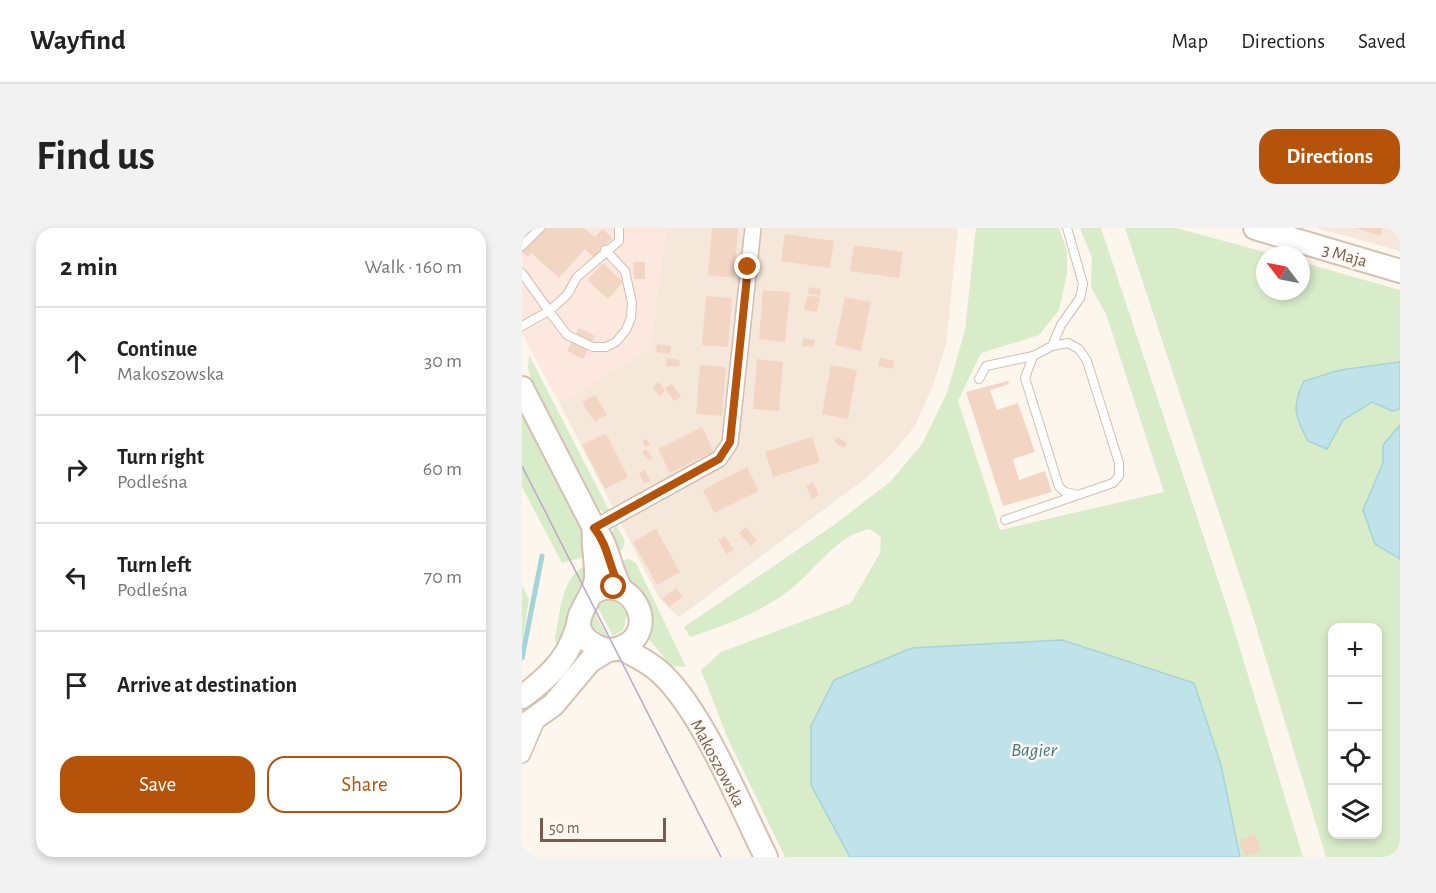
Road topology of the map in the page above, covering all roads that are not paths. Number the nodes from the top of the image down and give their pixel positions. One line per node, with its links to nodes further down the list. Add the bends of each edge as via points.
1 (540, 228): 6 (lane)
2 (619, 228): 7 (lane, via 619,241)
3 (753, 228): 18 (street, via 730,442 719,459)
4 (1066, 228): 12 (lane, via 1083,284 1080,298 1060,325)
5 (1254, 228): 8 (main road, 3 Maja)
6 (522, 246)
7 (605, 250): 10 (lane); 10 (lane, via 625,271 632,303 631,318 621,336 606,347 593,346 567,335)
8 (1400, 271)
9 (522, 273): 10 (lane)
10 (549, 311): 11 (lane)
11 (522, 326)
12 (1052, 346): 13 (lane); 16 (lane, via 1068,343 1079,349 1087,361 1119,463 1119,476 1113,483)
13 (1033, 356): 14 (lane, via 986,366); 16 (lane, via 1025,378 1059,487)
14 (979, 379)
15 (522, 388): 18 (main road, Makoszowska)
16 (1078, 495): 17 (lane)
17 (1005, 520)
18 (594, 528): 19 (main road, Makoszowska, via 603,540); 20 (main road, Makoszowska, via 596,578)
19 (621, 589): 20 (main road, via 601,589); 22 (main road, Makoszowska, via 633,597 640,610)
20 (591, 594): 21 (main road, Makoszowska)
21 (580, 615): 23 (main road, Makoszowska, via 586,638 599,648); 25 (main road, via 572,646 553,670)
22 (640, 629): 23 (main road, via 631,642); 24 (main road, Makoszowska)
23 (614, 649): 24 (main road, Makoszowska); 26 (main road, via 590,661 569,687)
24 (662, 674): 28 (main road, Makoszowska, via 697,721)
25 (522, 697)
26 (531, 721): 27 (street)
27 (522, 755)
28 (766, 857)

